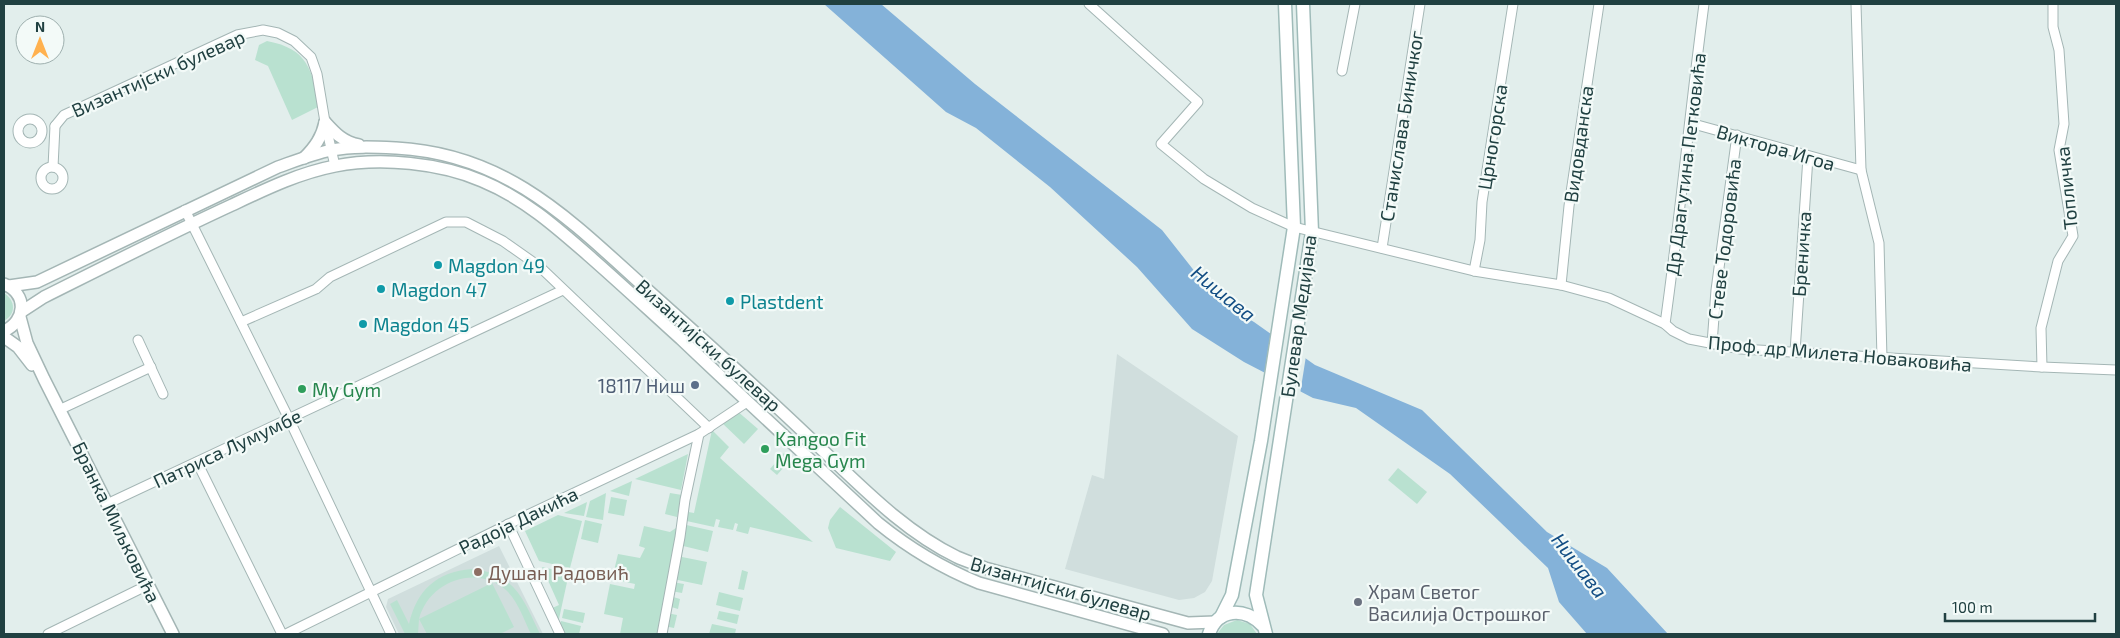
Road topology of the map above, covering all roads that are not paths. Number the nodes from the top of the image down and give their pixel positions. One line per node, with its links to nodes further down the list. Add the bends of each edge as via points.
1 (1089, 4): 26 (street, Булевар Медијана, via 1198,102 1161,144 1204,178 1252,208)
2 (1285, 4): 26 (main road, Булевар Медијана)
3 (1303, 4): 27 (main road, Булевар Медијана)
4 (1355, 4): 11 (street)
5 (1420, 4): 28 (street, Станислава Биничког)
6 (1513, 4): 29 (street, Црногорска)
7 (1599, 4): 31 (street, Видовданска, via 1569,206)
8 (1704, 4): 13 (street, Др Драгутина Петковића)
9 (1856, 4): 23 (street)
10 (2053, 4): 43 (street, Топличка, via 2053,27 2060,50 2064,124 2059,150 2073,236 2058,261 2041,328)
11 (1342, 71)
12 (325, 122): 14 (street, Византијски булевар, via 318,74 310,57 286,37 263,30 237,35 64,115); 17 (street, via 340,137); 18 (street, Византијски булевар); 20 (street, via 313,150)
13 (1690, 123): 16 (street, Виктора Игоа); 35 (street, Др Драгутина Петковића)
14 (55, 126): 15 (street); 22 (street)
15 (42, 127)
16 (1736, 135): 19 (street, Виктора Игоа); 39 (street, Стеве Тодоровића)
17 (368, 146): 18 (street, Византијски булевар); 57 (street, Византијски булевар, via 449,154 514,181 539,197 564,215 771,400 882,505 906,525 956,557 985,568 1178,621 1197,624)
18 (332, 150): 20 (street, Византијски булевар); 21 (street, Византијски булевар)
19 (1808, 157): 23 (street, Виктора Игоа); 40 (street, Бреничка)
20 (303, 158): 24 (street, Византијски булевар)
21 (335, 166): 25 (street, Византијски булевар, via 284,181); 47 (street, Византијски булевар, via 407,163 445,169 482,181 530,206 634,296)
22 (53, 167)
23 (1861, 170): 41 (street, via 1879,243)
24 (185, 210): 25 (street); 30 (street, Византијски булевар, via 37,282)
25 (192, 223): 33 (street, Византијски булевар, via 44,297); 34 (street)
26 (1294, 228): 27 (street, Проф. др Милета Новаковића); 57 (main road, Булевар Медијана, via 1261,441 1232,595)
27 (1312, 232): 28 (street, Проф. др Милета Новаковића); 58 (main road, Булевар Медијана, via 1256,596)
28 (1382, 248): 29 (street, Проф. др Милета Новаковића)
29 (1474, 271): 31 (street, Проф. др Милета Новаковића)
30 (5, 283): 33 (street, Бранка Миљковића, via 18,294)
31 (1561, 285): 35 (street, Проф. др Милета Новаковића, via 1610,298)
32 (563, 290): 34 (street, via 540,267 503,241 466,222 446,222 330,277 316,289); 49 (street, Патриса Лумумбе); 50 (street)
33 (21, 314): 36 (street, Византијски булевар, via 16,323); 45 (street, Бранка Миљковића, via 27,343)
34 (241, 322): 49 (street)
35 (1665, 324): 39 (street, Проф. др Милета Новаковића, via 1689,339)
36 (4, 331)
37 (4, 337): 45 (street, Бранка Миљковића, via 18,347)
38 (138, 340): 42 (street)
39 (1712, 344): 40 (street, Проф. др Милета Новаковића)
40 (1795, 352): 41 (street, Проф. др Милета Новаковића)
41 (1882, 358): 43 (street, Проф. др Милета Новаковића)
42 (151, 367): 46 (street); 48 (street)
43 (2042, 367): 44 (street, Проф. др Милета Новаковића)
44 (2116, 370)
45 (44, 379): 48 (street, Бранка Миљковића)
46 (163, 394)
47 (747, 402): 50 (street, Радоја Дакића); 59 (street, Византијски булевар, via 878,523 935,564 979,583)
48 (61, 409): 53 (street, Бранка Миљковића)
49 (289, 419): 52 (street, Патриса Лумумбе); 56 (street)
50 (709, 428): 51 (street, Радоја Дакића)
51 (699, 434): 54 (street, Радоја Дакића); 66 (street)
52 (197, 462): 53 (street, Патриса Лумумбе); 62 (street)
53 (109, 504): 55 (street, Бранка Миљковића)
54 (508, 524): 56 (street, Радоја Дакића); 65 (street)
55 (148, 585): 60 (street); 61 (street, Бранка Миљковића)
56 (370, 592): 63 (street, Радоја Дакића); 64 (street)
57 (1218, 619): 58 (main road, Булевар Медијана, via 1238,612 1248,614); 68 (main road, Булевар Медијана)
58 (1264, 630)
59 (1139, 631): 67 (street, Византијски булевар)
60 (48, 634)
61 (173, 634)
62 (282, 634)
63 (286, 634)
64 (391, 634)
65 (560, 634)
66 (662, 634)
67 (1163, 634)
68 (1208, 634)

